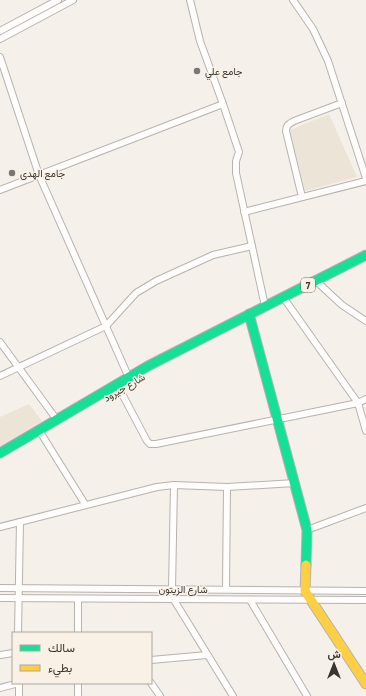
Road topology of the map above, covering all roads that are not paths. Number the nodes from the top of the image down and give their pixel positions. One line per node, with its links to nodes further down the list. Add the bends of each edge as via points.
1 (58, 0): 5 (street)
2 (73, 0): 6 (street)
3 (190, 0): 9 (street, via 200,41)
4 (293, 0): 8 (street, via 314,30)
5 (0, 31)
6 (0, 39)
7 (0, 57): 10 (street)
8 (342, 103): 11 (street); 14 (street, via 294,121 286,127)
9 (223, 104): 10 (street); 15 (street, via 239,152 236,173)
10 (39, 175): 13 (street); 23 (street)
11 (366, 178)
12 (366, 181): 14 (street)
13 (0, 190)
14 (302, 197): 15 (street)
15 (244, 212): 16 (street)
16 (252, 246): 20 (street); 23 (street, via 213,255 156,281 136,293)
17 (366, 255): 18 (main road, شارع جيرود / 7)
18 (316, 281): 19 (main road, شارع جيرود / 7); 22 (street, via 342,305)
19 (283, 297): 20 (main road, شارع جيرود / 7); 30 (street)
20 (265, 306): 21 (main road, شارع جيرود / 7)
21 (249, 314): 27 (main road, شارع جيرود); 28 (main road, شارع جيرود); 32 (main road)
22 (366, 320)
23 (106, 326): 25 (street); 27 (street)
24 (0, 342): 25 (street)
25 (18, 367): 26 (street); 31 (street)
26 (0, 376)
27 (129, 378): 31 (main road, شارع جيرود)
28 (120, 390): 32 (street, via 146,441 150,444); 34 (main road, شارع جيرود)
29 (366, 399): 30 (street)
30 (358, 403): 32 (street); 33 (street)
31 (57, 420): 35 (main road, شارع جيرود)
32 (277, 420): 37 (main road)
33 (366, 431)
34 (42, 435): 36 (main road, شارع جيرود); 40 (street)
35 (0, 453)
36 (0, 460)
37 (295, 483): 39 (street); 44 (main road)
38 (174, 485): 39 (street); 40 (street); 47 (street)
39 (227, 487): 48 (street)
40 (85, 504): 42 (street)
41 (366, 508): 44 (street)
42 (20, 522): 43 (street); 46 (street)
43 (0, 527)
44 (307, 530): 49 (main road)
45 (0, 588): 46 (street, شارع الزيتون)
46 (20, 588): 47 (street, شارع الزيتون); 52 (street)
47 (172, 589): 48 (street, شارع الزيتون); 54 (street)
48 (226, 590): 49 (street, شارع الزيتون)
49 (305, 591): 50 (street, شارع الزيتون); 56 (main road)
50 (366, 591)
51 (0, 598): 52 (street, شارع الزيتون)
52 (20, 598): 53 (street, شارع الزيتون); 58 (street)
53 (78, 598): 54 (street, شارع الزيتون); 59 (street)
54 (174, 600): 55 (street, شارع الزيتون); 62 (street)
55 (250, 600): 56 (street, شارع الزيتون); 74 (street)
56 (311, 600): 57 (street, شارع الزيتون); 68 (main road)
57 (366, 600)
58 (18, 632)
59 (78, 632)
60 (12, 653): 61 (street)
61 (0, 655)
62 (208, 655): 63 (street); 73 (street)
63 (152, 660)
64 (15, 684): 69 (street)
65 (19, 684): 70 (street)
66 (78, 684): 71 (street)
67 (152, 684): 72 (street)
68 (366, 684)
69 (0, 688)
70 (19, 696)
71 (78, 696)
72 (160, 696)
73 (233, 696)
74 (307, 696)

